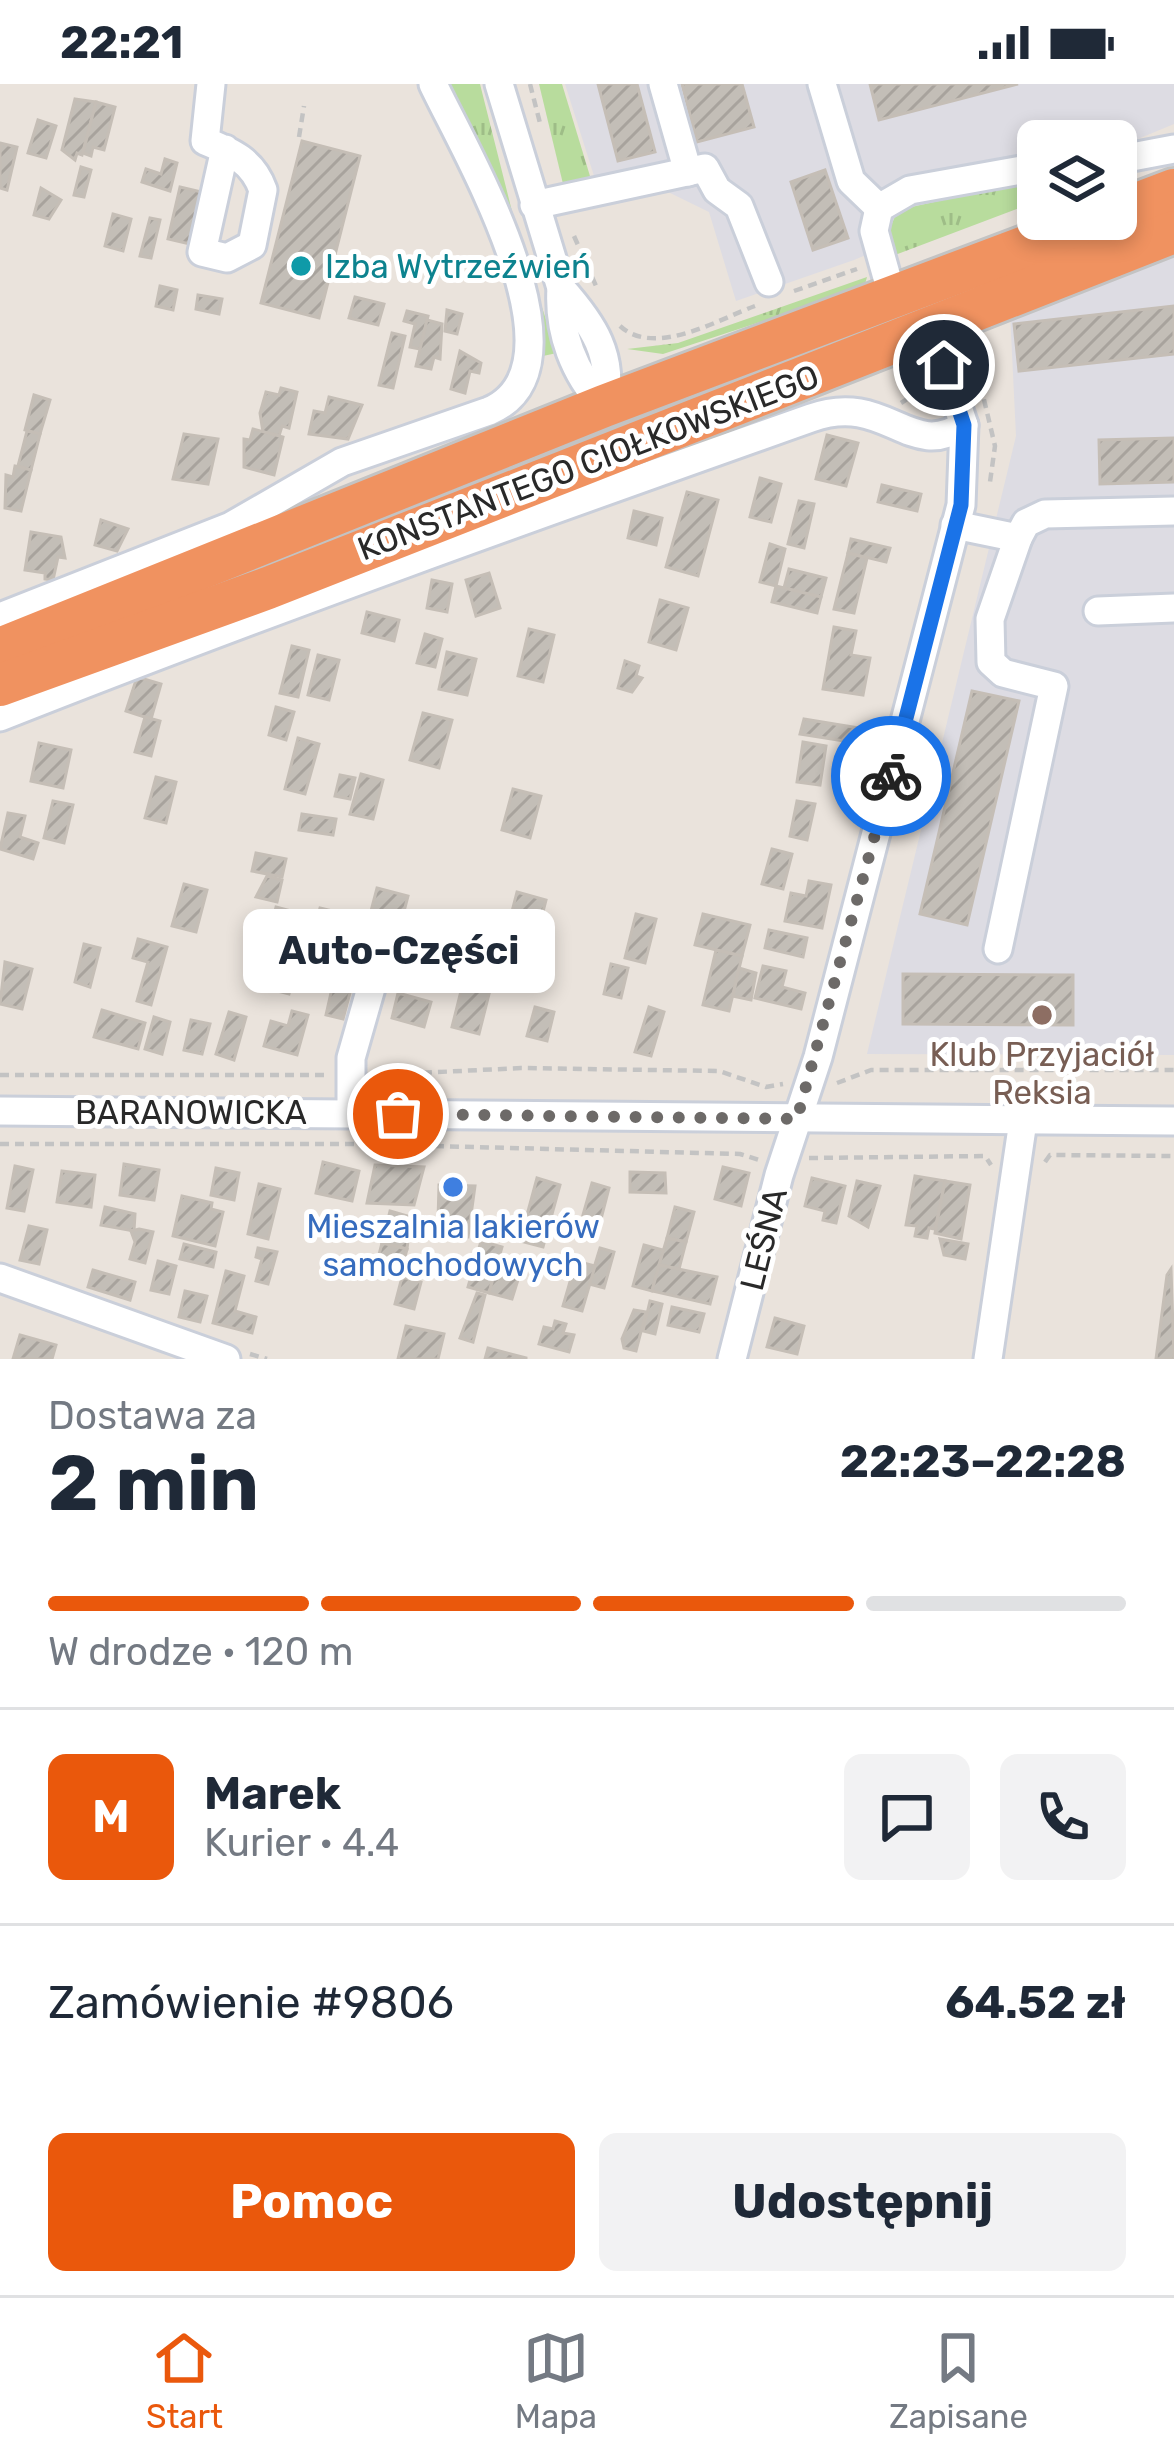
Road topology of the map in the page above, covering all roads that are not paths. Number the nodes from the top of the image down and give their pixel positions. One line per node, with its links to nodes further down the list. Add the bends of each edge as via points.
1 (211, 84): 6 (street, via 205,141)
2 (433, 84): 29 (street, via 521,286 531,338 522,374 500,406 342,462 231,526)
3 (499, 84): 13 (street)
4 (664, 84): 10 (street)
5 (822, 84): 14 (street, via 851,181)
6 (225, 149)
7 (1174, 149): 8 (street)
8 (1137, 156)
9 (1017, 171): 14 (street, via 910,190)
10 (688, 172): 13 (street); 17 (street, via 705,168 739,206)
11 (1174, 190): 12 (highway)
12 (1137, 204)
13 (534, 206): 21 (street, via 560,287 584,313 611,375)
14 (879, 208): 18 (street, via 874,231)
15 (1174, 232): 19 (highway, KONSTANTEGO CIOŁKOWSKIEGO)
16 (1057, 240): 18 (highway, KONSTANTEGO CIOŁKOWSKIEGO)
17 (770, 294)
18 (897, 319): 19 (highway, KONSTANTEGO CIOŁKOWSKIEGO); 20 (street); 21 (highway, KONSTANTEGO CIOŁKOWSKIEGO); 23 (highway, KONSTANTEGO CIOŁKOWSKIEGO)
19 (963, 338): 20 (street)
20 (947, 372): 22 (street, LEŚNA)
21 (604, 406): 23 (highway); 30 (highway, KONSTANTEGO CIOŁKOWSKIEGO)
22 (964, 425): 25 (street, LEŚNA); 32 (street, via 930,438 860,409 817,416)
23 (620, 450): 31 (highway, KONSTANTEGO CIOŁKOWSKIEGO)
24 (1174, 511): 26 (street, via 1045,514)
25 (956, 526): 26 (street); 37 (street, LEŚNA)
26 (1018, 538): 33 (street, via 990,619 991,662 1003,673 1054,686)
27 (1174, 608): 28 (street)
28 (1099, 611)
29 (0, 617)
30 (0, 649)
31 (0, 685)
32 (0, 716)
33 (998, 949)
34 (377, 967): 36 (street, via 350,1075)
35 (0, 1111): 36 (street, BARANOWICKA)
36 (351, 1113): 37 (street, BARANOWICKA)
37 (797, 1119): 38 (street, BARANOWICKA); 43 (street, LEŚNA)
38 (1023, 1120): 39 (street, BARANOWICKA); 44 (street)
39 (1174, 1121)
40 (3, 1287): 41 (street)
41 (139, 1346): 42 (street)
42 (226, 1359)
43 (732, 1359)
44 (988, 1359)

